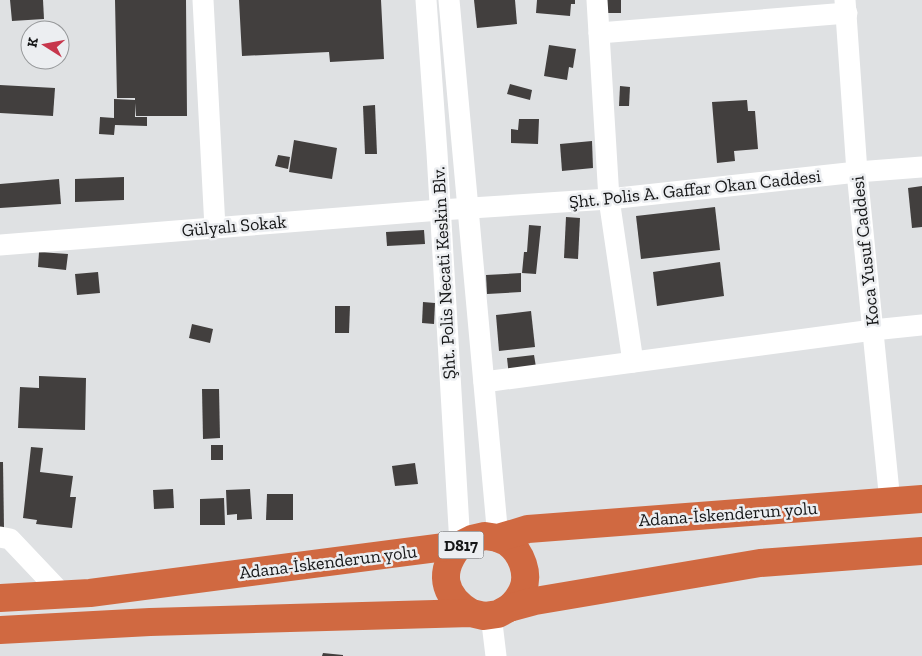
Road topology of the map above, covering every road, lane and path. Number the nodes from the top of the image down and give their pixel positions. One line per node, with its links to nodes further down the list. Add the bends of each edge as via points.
1 (203, 0): 12 (street)
2 (426, 0): 11 (street, Şht. Polis Necati Keskin Blv.)
3 (449, 0): 10 (street, Şht. Polis Necati Keskin Blv.)
4 (597, 0): 6 (street)
5 (846, 7): 6 (street); 8 (street, Koca Yusuf Caddesi)
6 (599, 33): 9 (street)
7 (922, 167): 8 (street, Şht. Polis A. Gaffar Okan Caddesi)
8 (857, 172): 9 (street, Şht. Polis A. Gaffar Okan Caddesi); 15 (street, Koca Yusuf Caddesi)
9 (609, 198): 10 (street, Şht. Polis A. Gaffar Okan Caddesi); 16 (street)
10 (468, 208): 11 (street, Gülyalı Sokak); 17 (street, Şht. Polis Necati Keskin Blv.)
11 (440, 210): 12 (street, Gülyalı Sokak); 22 (street, Şht. Polis Necati Keskin Blv.)
12 (215, 228): 13 (street, Gülyalı Sokak)
13 (0, 245)
14 (922, 325): 15 (street)
15 (873, 330): 16 (street); 19 (street, Koca Yusuf Caddesi)
16 (633, 362): 17 (street)
17 (484, 382): 21 (street, Şht. Polis Necati Keskin Blv.)
18 (922, 499): 19 (highway, Adana-İskenderun yolu / D817)
19 (890, 502): 21 (highway, Adana-İskenderun yolu / D817, via 528,529)
20 (0, 537): 24 (street, via 10,540)
21 (498, 538): 22 (highway, Adana-İskenderun yolu / D817, via 472,538); 26 (highway, via 518,552 525,576 524,588 518,599)
22 (460, 545): 24 (highway, Adana-İskenderun yolu / D817); 26 (highway, via 447,569 446,582 451,595 459,606)
23 (922, 550): 26 (highway, via 760,563 535,601)
24 (63, 594): 25 (highway, Adana-İskenderun yolu / D817)
25 (0, 598)
26 (490, 612): 27 (highway); 28 (street)
27 (0, 630)
28 (496, 656)

